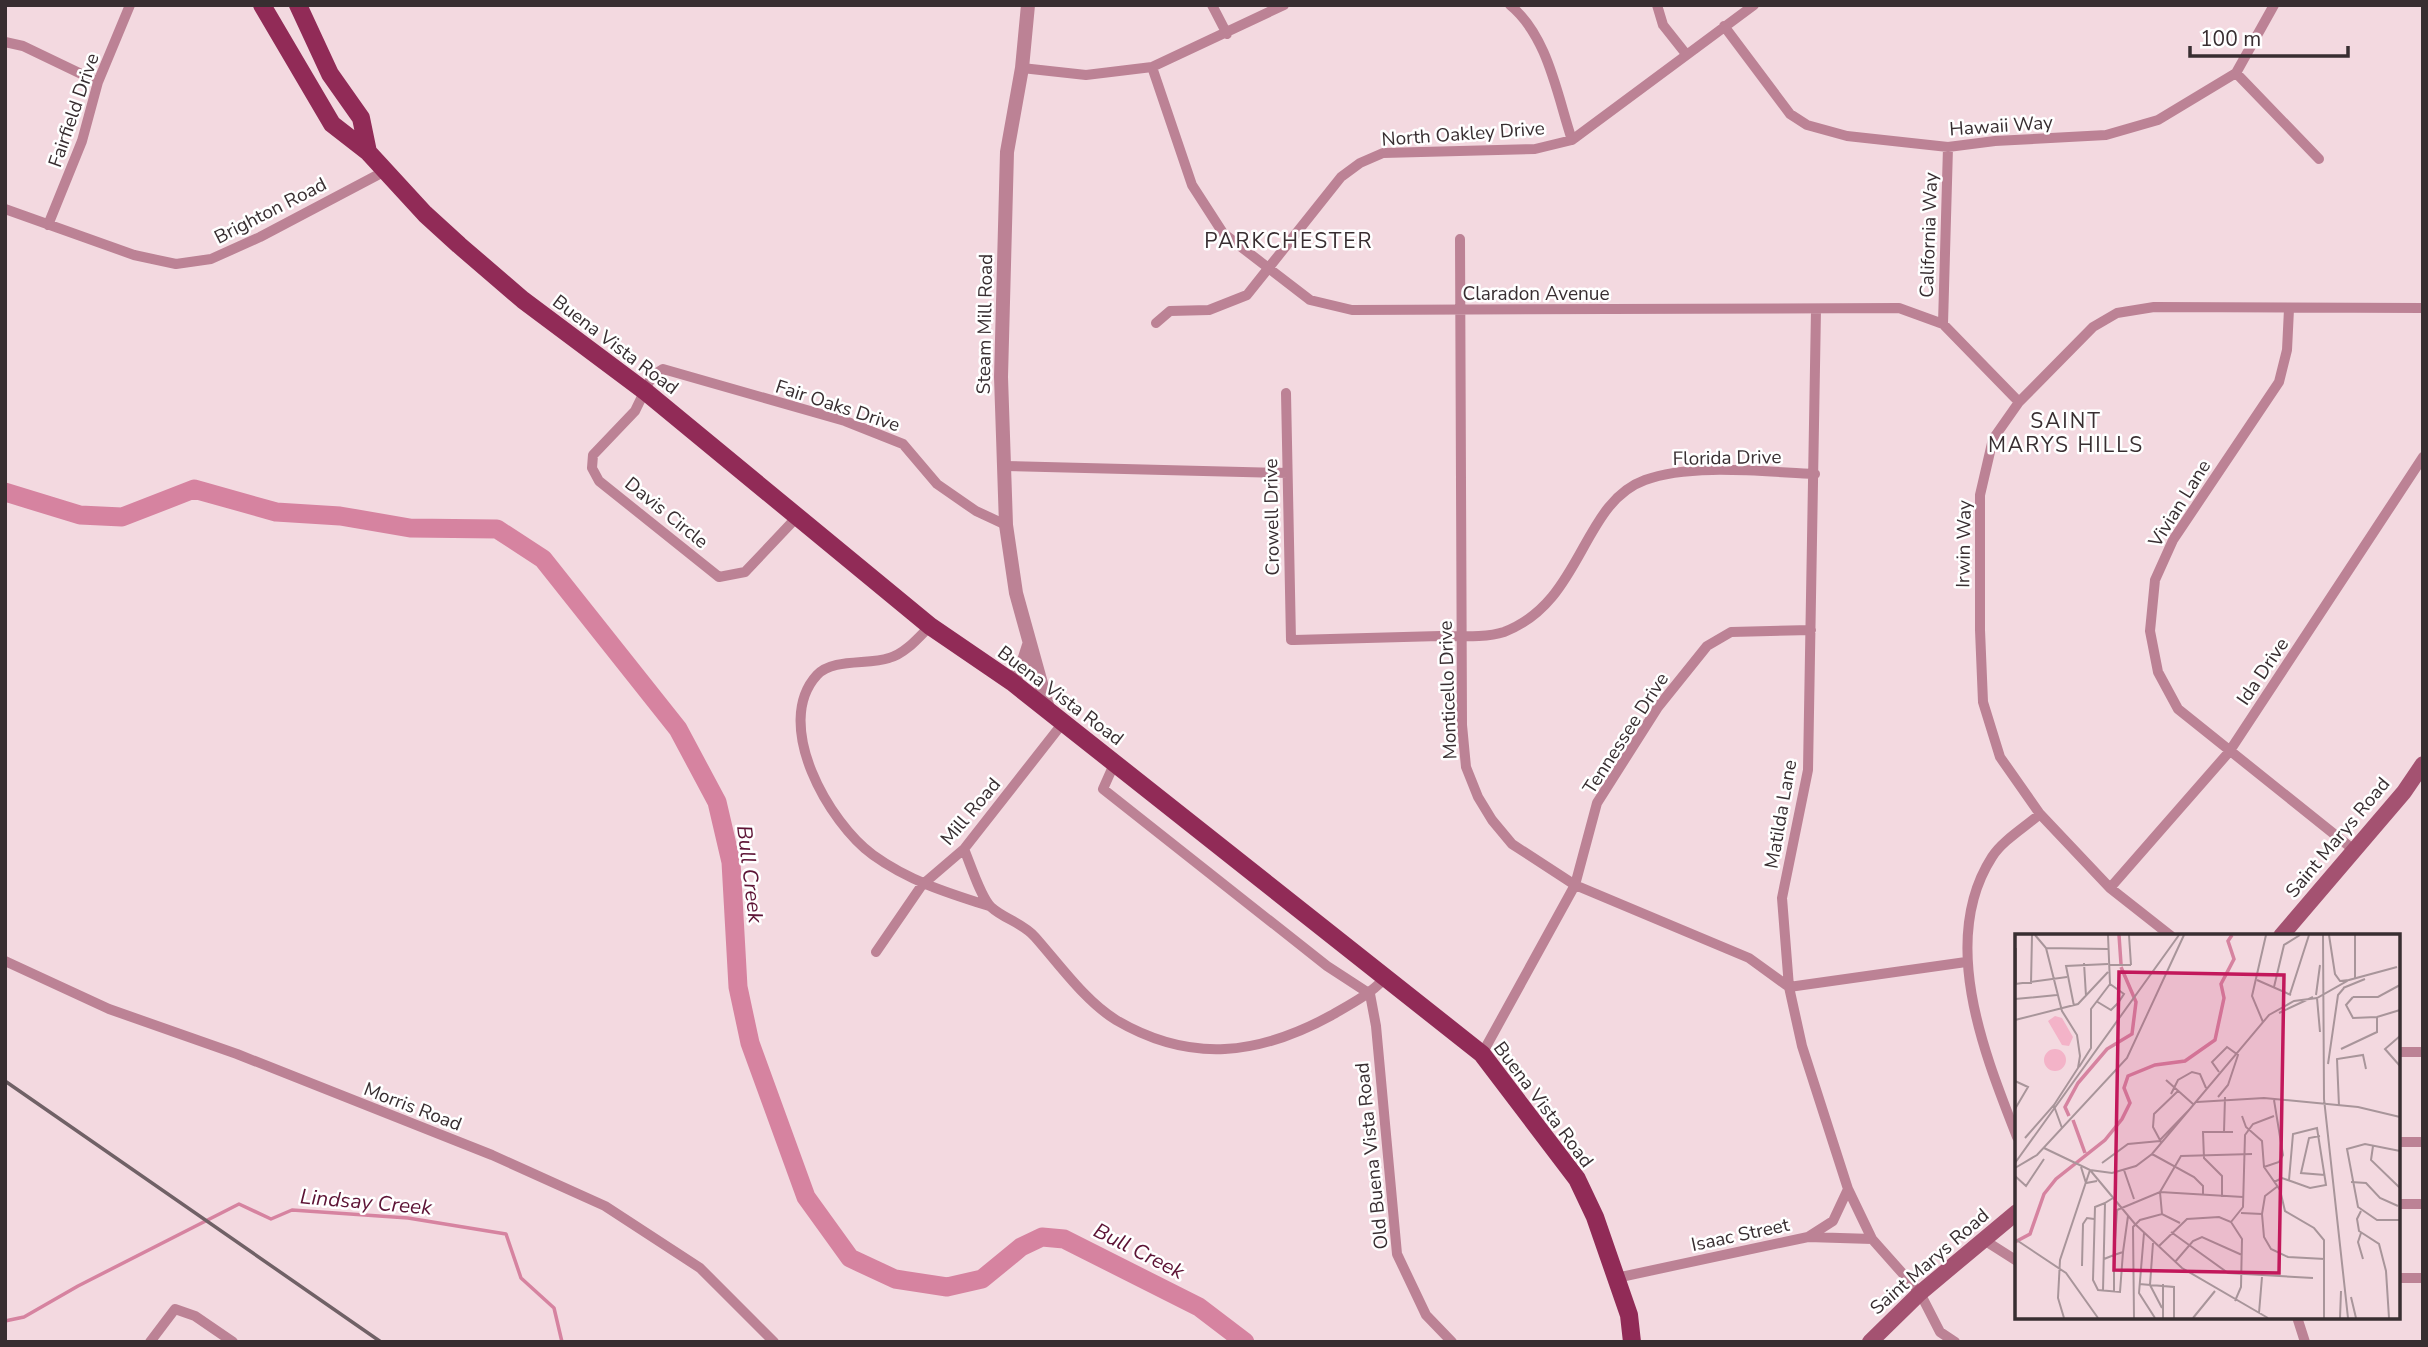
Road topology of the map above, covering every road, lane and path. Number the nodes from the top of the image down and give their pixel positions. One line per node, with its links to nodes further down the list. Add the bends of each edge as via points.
1 (130, 5): 18 (street, Fairfield Drive)
2 (262, 5): 21 (main road, Buena Vista Road, via 332,124)
3 (298, 5): 21 (main road, via 330,74 361,118)
4 (1028, 5): 16 (street, Steam Mill Road)
5 (1213, 5): 12 (street)
6 (1284, 5): 12 (street)
7 (1510, 5): 19 (street, via 1524,16 1539,42)
8 (1657, 5): 14 (street, via 1663,25)
9 (1754, 5): 11 (street, North Oakley Drive)
10 (2274, 5): 17 (street, Hawaii Way)
11 (1724, 26): 14 (street, North Oakley Drive); 20 (street, Hawaii Way, via 1790,114 1807,125 1847,136)
12 (1227, 34): 15 (street)
13 (5, 42): 18 (street)
14 (1686, 54): 19 (street, North Oakley Drive)
15 (1152, 67): 16 (street, via 1086,75); 27 (street, Claradon Avenue, via 1192,185 1223,233)
16 (1022, 68): 38 (street, Steam Mill Road, via 1007,152 1000,377)
17 (2236, 73): 20 (street, Hawaii Way, via 2136,129); 22 (street)
18 (98, 82): 25 (street, Fairfield Drive, via 82,141)
19 (1572, 141): 27 (street, North Oakley Drive, via 1535,149 1383,153 1341,177)
20 (1948, 148): 33 (street, California Way)
21 (368, 152): 23 (main road, Buena Vista Road)
22 (2319, 159)
23 (387, 170): 25 (street, Brighton Road, via 211,259 176,264 145,258); 34 (main road, Buena Vista Road, via 425,215 491,273)
24 (5, 209): 25 (street, Brighton Road)
25 (48, 225)
26 (1460, 240): 31 (street, Monticello Drive)
27 (1267, 269): 31 (street, Claradon Avenue, via 1310,300 1352,310); 32 (street, North Oakley Drive, via 1247,295 1209,310 1170,311)
28 (2423, 308): 30 (street, Irwin Way)
29 (1816, 309): 31 (street, Claradon Avenue); 33 (street, Claradon Avenue, via 1899,308); 40 (street, Matilda Lane)
30 (2290, 309): 36 (street, Irwin Way, via 2154,307 2117,313 2093,327); 50 (street, Vivian Lane, via 2287,350 2278,382 2173,540 2155,580 2151,604 2150,631 2158,672 2178,709)
31 (1461, 311): 45 (street, Monticello Drive)
32 (1156, 323)
33 (1943, 324): 36 (street, Claradon Avenue)
34 (646, 392): 41 (main road, Buena Vista Road); 41 (street, Davis Circle, via 635,411 593,455 592,468 600,481 719,577 745,572); 42 (street, Fair Oaks Drive, via 652,376 663,369 845,421 903,444 937,484)
35 (1286, 393): 39 (street, Crowell Drive)
36 (2019, 402): 53 (street, Irwin Way, via 1993,439 1980,495 1983,702 2000,757)
37 (2423, 457): 50 (street, Ida Drive)
38 (1003, 466): 39 (street); 42 (street, Steam Mill Road)
39 (1287, 472): 46 (street, Crowell Drive)
40 (1815, 474): 44 (street, Matilda Lane); 45 (street, Florida Drive, via 1727,470 1645,480 1623,492 1608,508 1571,575 1541,611 1503,632)
41 (797, 517): 43 (main road, Buena Vista Road)
42 (1006, 525): 47 (street, Steam Mill Road, via 1016,593)
43 (930, 626): 48 (main road, Buena Vista Road); 57 (street, via 891,658 819,672 805,693 800,715 812,773 849,832 873,855)
44 (1811, 630): 56 (street, Tennessee Drive, via 1731,632 1707,646 1658,707 1597,803); 66 (street, Matilda Lane, via 1808,770 1782,898)
45 (1462, 636): 46 (street, Florida Drive); 56 (street, Monticello Drive, via 1466,767 1478,797 1512,844)
46 (1291, 640)
47 (1030, 643): 48 (street); 49 (street, Steam Mill Road)
48 (1012, 682): 49 (main road, Buena Vista Road)
49 (1055, 718): 51 (main road, Buena Vista Road); 54 (street, Mill Road)
50 (2229, 752): 55 (street, Vivian Lane); 58 (street, Ida Drive)
51 (1115, 762): 65 (main road, Buena Vista Road); 67 (street, via 1103,789 1327,966)
52 (2423, 764): 55 (main road, Saint Marys Road)
53 (2040, 814): 58 (street, Irwin Way); 64 (street, via 1992,856 1973,901)
54 (964, 849): 57 (street, Mill Road); 59 (street)
55 (2354, 850): 61 (main road, Saint Marys Road)
56 (1575, 884): 66 (street, Monticello Drive, via 1749,958); 70 (street, Tennessee Drive)
57 (922, 886): 59 (street); 62 (street, Mill Road)
58 (2110, 888): 60 (street, Irwin Way)
59 (989, 906): 67 (street, via 1030,931 1114,1019 1156,1039 1204,1051 1256,1047 1303,1031)
60 (2168, 934)
61 (2283, 934)
62 (876, 952)
63 (5, 961): 89 (street, Morris Road, via 109,1009 237,1054 492,1155 605,1206 700,1268)
64 (1966, 962): 66 (street); 71 (street, via 1993,1069)
65 (1384, 979): 67 (street); 70 (main road, Buena Vista Road)
66 (1789, 987): 74 (street, Matilda Lane, via 1802,1046)
67 (1370, 994): 90 (street, Old Buena Vista Road, via 1397,1254 1426,1315)
68 (2400, 1052): 69 (street)
69 (2423, 1052)
70 (1482, 1054): 82 (main road, Buena Vista Road, via 1577,1180)
71 (2015, 1131)
72 (2400, 1142): 73 (street)
73 (2423, 1142)
74 (1848, 1189): 78 (street, Isaac Street, via 1833,1221); 79 (street, Matilda Lane)
75 (2400, 1204): 76 (street)
76 (2423, 1204)
77 (2015, 1214): 80 (main road, Saint Marys Road)
78 (1808, 1237): 79 (street); 82 (street, Isaac Street)
79 (1872, 1239): 85 (street, Matilda Lane)
80 (1984, 1240): 81 (street); 85 (main road, Saint Marys Road)
81 (2015, 1260)
82 (1616, 1278): 91 (main road, Buena Vista Road, via 1629,1315)
83 (2400, 1278): 84 (street)
84 (2423, 1278)
85 (1920, 1293): 92 (main road, Saint Marys Road); 93 (street, Matilda Lane, via 1940,1332)
86 (2298, 1319): 94 (street)
87 (150, 1342): 88 (street, via 175,1308)
88 (233, 1342)
89 (774, 1342)
90 (1452, 1342)
91 (1632, 1342)
92 (1870, 1342)
93 (1955, 1342)
94 (2305, 1342)

